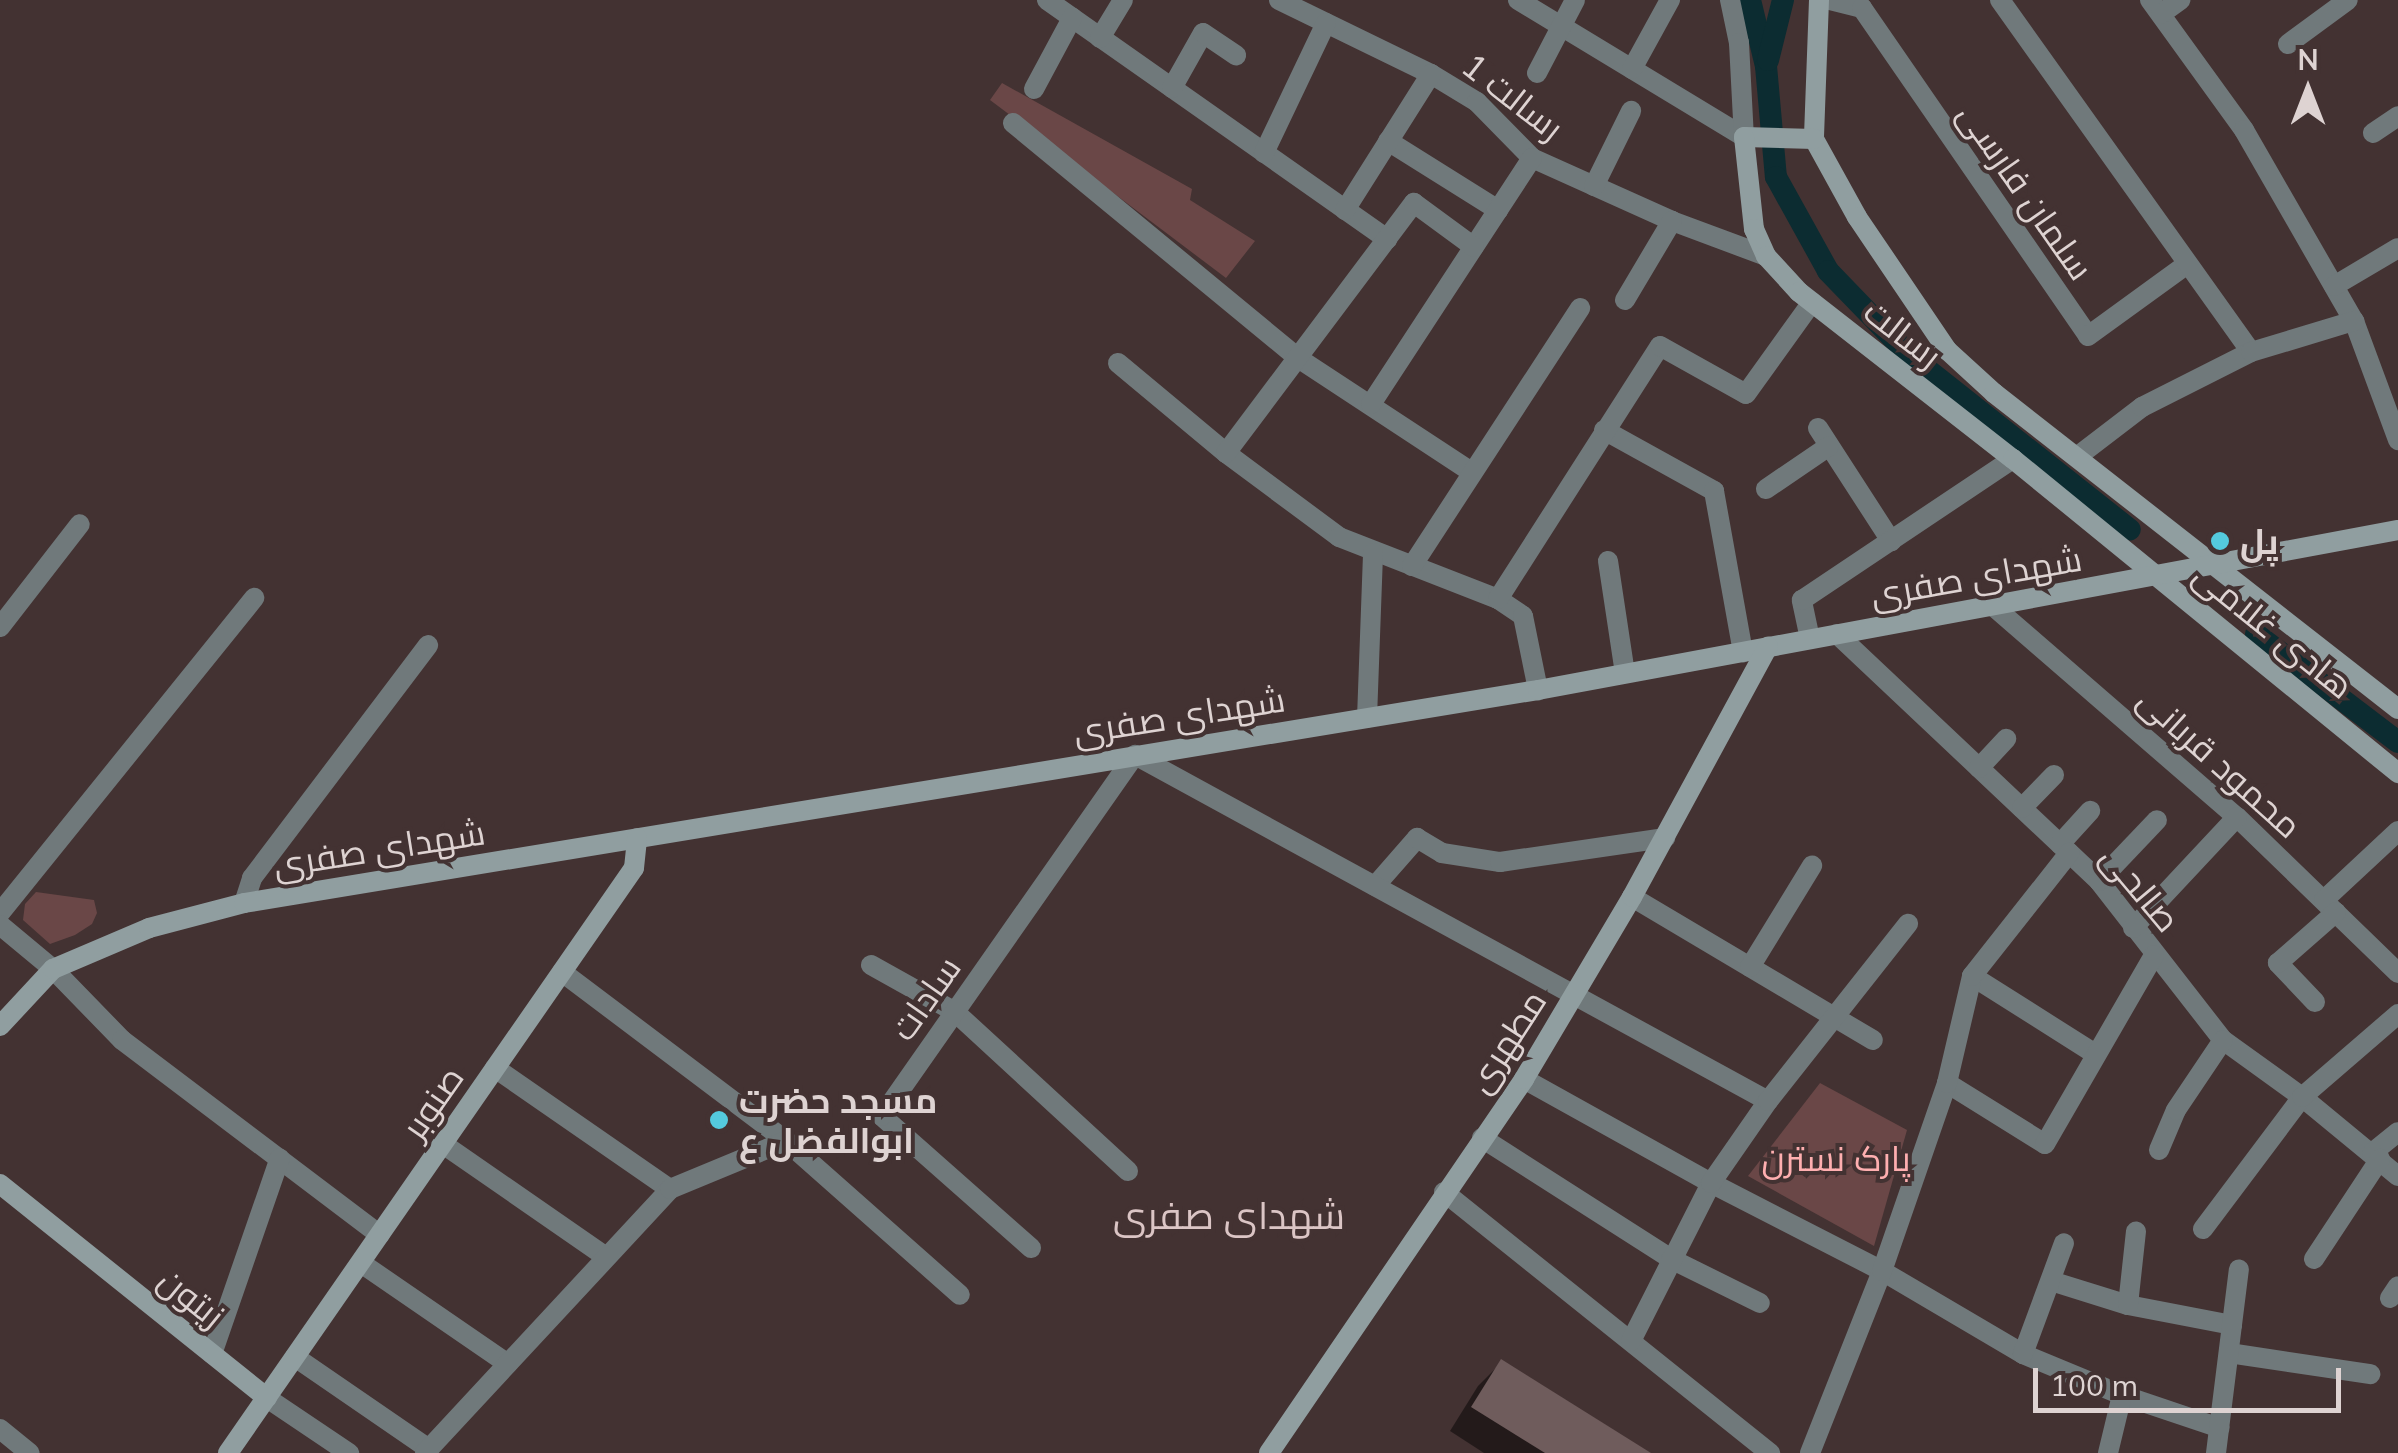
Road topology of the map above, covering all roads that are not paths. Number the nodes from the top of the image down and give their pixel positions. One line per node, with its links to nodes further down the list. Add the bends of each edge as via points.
1 (1047, 0): 14 (street)
2 (1124, 0): 17 (street)
3 (1279, 0): 15 (street, رسالت 1)
4 (1519, 0): 16 (street)
5 (1575, 0): 16 (street)
6 (1670, 0): 20 (street)
7 (1730, 0): 29 (street)
8 (1818, 0): 30 (street)
9 (1830, 0): 42 (street, سلمان فارسی, via 1862,8 2088,336)
10 (2000, 0): 42 (street)
11 (2180, 0): 13 (street)
12 (2348, 0): 18 (street)
13 (2155, 7): 43 (street, via 2244,130)
14 (1072, 18): 17 (street); 24 (street)
15 (1326, 23): 21 (street, رسالت 1); 32 (street)
16 (1561, 24): 20 (street); 22 (street)
17 (1100, 38): 23 (street)
18 (2288, 44)
19 (1236, 55): 23 (street, via 1203,33)
20 (1632, 69): 29 (street)
21 (1431, 74): 31 (street); 33 (street, رسالت 1, via 1477,102)
22 (1537, 74)
23 (1172, 88): 32 (street)
24 (1034, 90)
25 (1631, 111): 34 (street)
26 (2398, 116): 28 (street)
27 (1013, 123): 49 (street)
28 (2373, 133)
29 (1744, 137): 30 (street); 41 (street, رسالت, via 1754,229)
30 (1814, 139): 55 (street, رسالت, via 1866,231 1948,350)
31 (1388, 142): 35 (street); 36 (street)
32 (1264, 153): 35 (street)
33 (1532, 158): 34 (street, رسالت 1); 36 (street)
34 (1594, 186): 37 (street, رسالت 1)
35 (1345, 210): 38 (street)
36 (1498, 210): 39 (street)
37 (1672, 221): 41 (street, رسالت 1); 44 (street)
38 (1387, 239): 39 (street, via 1414,202); 49 (street)
39 (1474, 246): 51 (street)
40 (2398, 248): 43 (street)
41 (1766, 256): 45 (street, رسالت)
42 (2187, 264): 48 (street)
43 (2334, 286): 47 (street)
44 (1625, 300)
45 (1812, 302): 52 (street, via 1746,394 1660,346); 56 (street, رسالت)
46 (1580, 308): 57 (street)
47 (2354, 322): 48 (street); 53 (street)
48 (2251, 352): 55 (street, via 2142,407)
49 (1298, 358): 51 (street); 54 (street)
50 (1118, 364): 54 (street)
51 (1371, 404): 57 (street)
52 (1604, 430): 68 (street); 75 (street, via 1714,491)
53 (2398, 440)
54 (1226, 453): 62 (street, via 1339,536)
55 (2078, 456): 64 (street, رسالت)
56 (2013, 459): 61 (street); 66 (street, رسالت)
57 (1470, 471): 65 (street)
58 (1766, 490): 61 (street, via 1823,437)
59 (80, 524): 70 (street)
60 (2398, 530): 64 (street, شهدای صفری)
61 (1891, 541): 72 (street, via 1802,600)
62 (1373, 552): 65 (street); 79 (street)
63 (1608, 561): 76 (street)
64 (2216, 564): 66 (street, شهدای صفری); 78 (street, هادی غلامی)
65 (1412, 566): 68 (street)
66 (2156, 576): 69 (street, شهدای صفری); 83 (street, هادی غلامی)
67 (254, 598): 99 (street)
68 (1498, 599): 77 (street, via 1523,616)
69 (1993, 606): 71 (street, شهدای صفری); 87 (street, محمود قربانی)
70 (0, 627)
71 (1837, 634): 72 (street, شهدای صفری); 82 (street, صالحی)
72 (1810, 639): 74 (street, شهدای صفری)
73 (428, 645): 97 (street, via 252,878)
74 (1768, 647): 75 (street, شهدای صفری); 91 (street, مطهری)
75 (1743, 652): 76 (street, شهدای صفری)
76 (1625, 674): 77 (street, شهدای صفری)
77 (1538, 690): 79 (street, شهدای صفری)
78 (2398, 709)
79 (1367, 718): 81 (street, شهدای صفری)
80 (2006, 740): 82 (street)
81 (1136, 755): 90 (street, شهدای صفری); 95 (street); 112 (street, سادات)
82 (1979, 768): 85 (street, صالحی)
83 (2398, 773)
84 (2054, 775): 85 (street)
85 (2022, 808): 92 (street, صالحی)
86 (2090, 812): 92 (street)
87 (2237, 816): 98 (street, محمود قربانی); 102 (street)
88 (2156, 820): 94 (street)
89 (2398, 831): 98 (street)
90 (638, 838): 97 (street, شهدای صفری); 107 (street, صنوبر, via 634,868)
91 (1665, 838): 95 (street, via 1500,862 1442,854 1417,838); 96 (street, مطهری)
92 (2064, 849): 94 (street, صالحی); 109 (street)
93 (1812, 866): 105 (street)
94 (2099, 881): 102 (street, صالحی)
95 (1375, 886): 110 (street)
96 (1632, 897): 105 (street); 110 (street, مطهری)
97 (244, 903): 106 (street, شهدای صفری, via 149,928)
98 (2330, 906): 108 (street, محمود قربانی); 111 (street, via 2278,963)
99 (0, 913)
100 (1908, 924): 114 (street)
101 (0, 925): 106 (street)
102 (2133, 928): 103 (street, صالحی)
103 (2154, 955): 117 (street, صالحی); 118 (street)
104 (870, 966): 112 (street)
105 (1750, 967): 114 (street)
106 (52, 969): 115 (street, شهدای صفری); 130 (street, via 122,1040)
107 (562, 972): 119 (street, صنوبر); 126 (street)
108 (2398, 973)
109 (1972, 976): 118 (street); 121 (street)
110 (1574, 995): 120 (street, مطهری); 123 (street)
111 (2315, 1002)
112 (955, 1012): 131 (street); 141 (street, سادات, via 882,1116)
113 (2398, 1014): 122 (street)
114 (1836, 1018): 116 (street); 123 (street)
115 (0, 1026)
116 (1873, 1040)
117 (2223, 1040): 122 (street, صالحی); 128 (street)
118 (2094, 1053): 121 (street, via 2046,1144)
119 (495, 1068): 127 (street, صنوبر); 135 (street)
120 (1524, 1079): 125 (street, مطهری); 133 (street)
121 (1947, 1083): 147 (street)
122 (2302, 1096): 129 (street, صالحی); 137 (street)
123 (1768, 1102): 133 (street)
124 (2398, 1132): 129 (street)
125 (1482, 1138): 136 (street, مطهری); 143 (street)
126 (786, 1141): 135 (street); 149 (street)
127 (442, 1144): 139 (street, صنوبر); 142 (street)
128 (2158, 1150)
129 (2376, 1156): 132 (street, صالحی); 144 (street)
130 (280, 1158): 139 (street); 155 (street)
131 (1128, 1171)
132 (2398, 1176)
133 (1711, 1183): 143 (street); 147 (street)
134 (0, 1184): 155 (street, زیتون)
135 (670, 1189): 142 (street)
136 (1444, 1192): 153 (street); 169 (street, مطهری)
137 (2204, 1229)
138 (2136, 1230): 151 (street)
139 (380, 1234): 145 (street, صنوبر)
140 (2064, 1243): 148 (street)
141 (1031, 1248)
142 (606, 1257): 158 (street)
143 (1672, 1259): 150 (street); 153 (street)
144 (2314, 1259)
145 (361, 1262): 157 (street, صنوبر); 158 (street)
146 (2239, 1270): 152 (street)
147 (1882, 1271): 156 (street); 170 (street)
148 (2050, 1281): 151 (street); 156 (street)
149 (960, 1296)
150 (1760, 1302)
151 (2128, 1305): 152 (street)
152 (2232, 1325): 154 (street)
153 (1631, 1342): 165 (street)
154 (2229, 1353): 159 (street); 162 (street)
155 (212, 1354): 161 (street, زیتون)
156 (2023, 1354): 160 (street)
157 (295, 1357): 161 (street, صنوبر); 164 (street)
158 (508, 1364): 164 (street)
159 (2370, 1374)
160 (2122, 1395): 162 (street); 171 (street)
161 (266, 1398): 167 (street, صنوبر); 168 (street, زیتون)
162 (2220, 1428): 172 (street)
163 (0, 1429): 166 (street)
164 (427, 1451)
165 (1768, 1452)
166 (30, 1453)
167 (228, 1453)
168 (349, 1453)
169 (1270, 1453)
170 (1810, 1453)
171 (2108, 1453)
172 (2216, 1453)

